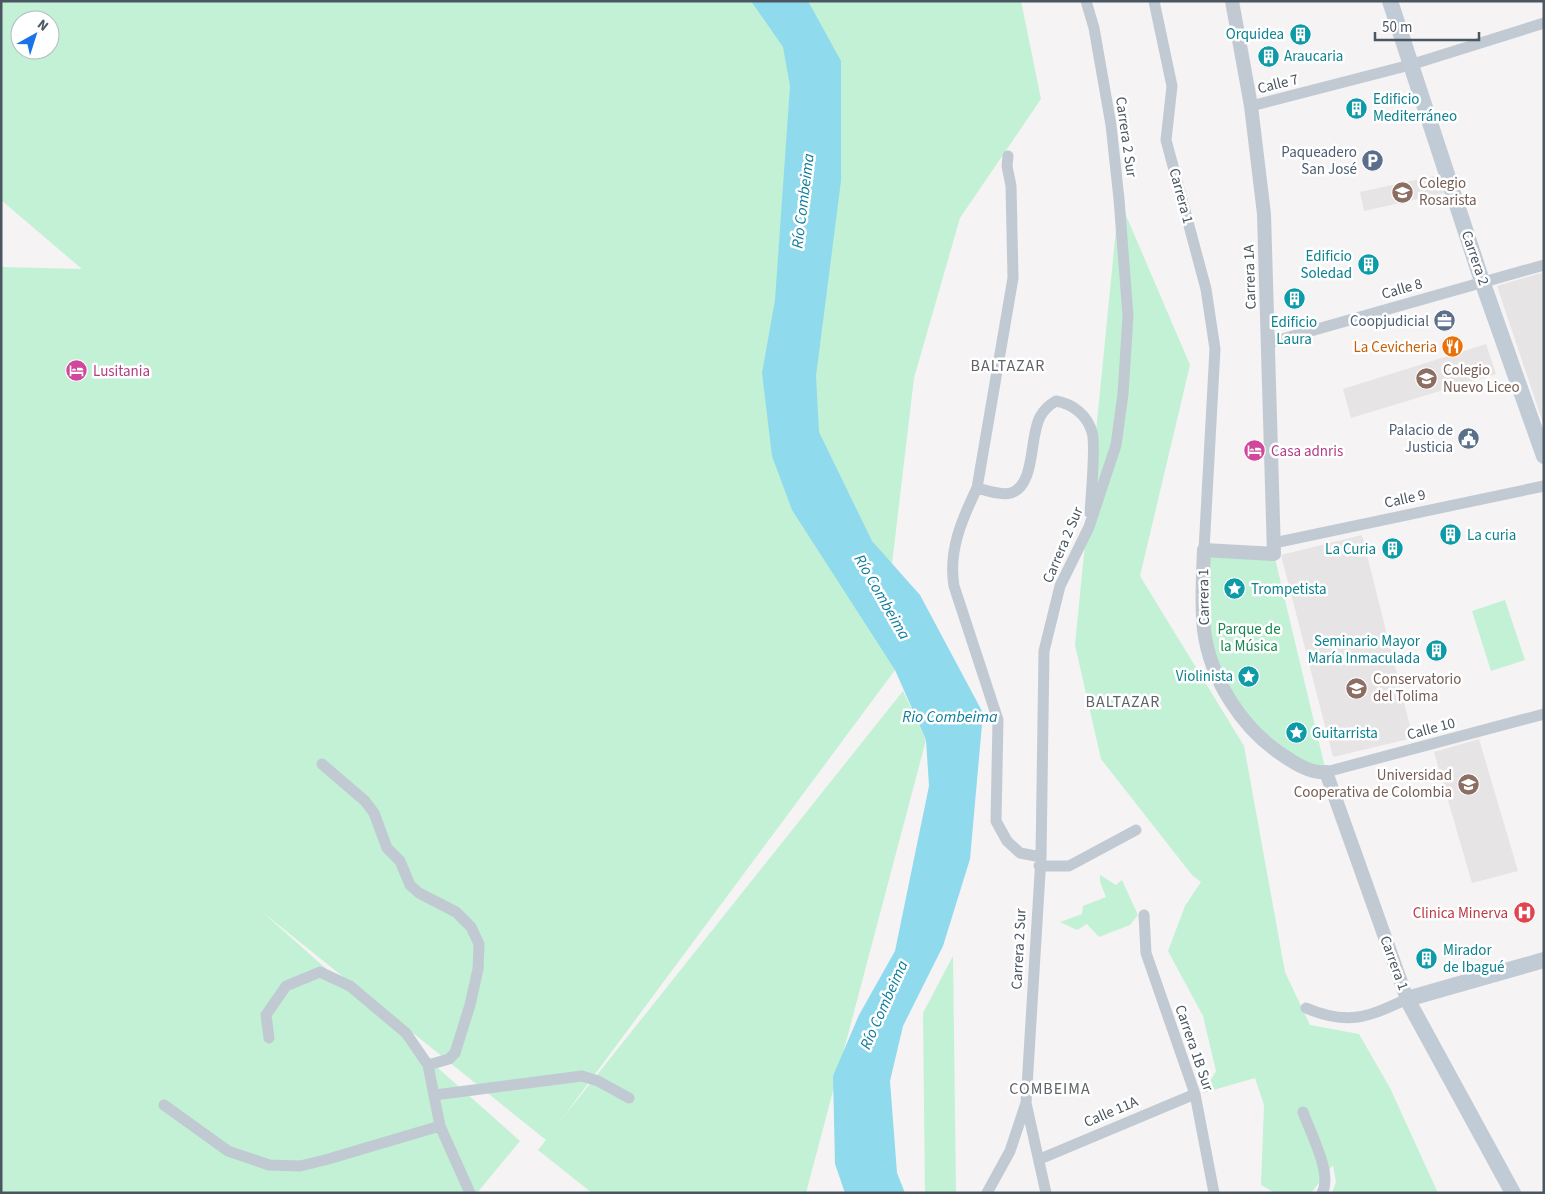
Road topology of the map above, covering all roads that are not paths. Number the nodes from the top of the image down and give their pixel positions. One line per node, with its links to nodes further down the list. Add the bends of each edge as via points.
1 (1086, 1): 15 (street, Carrera 2 Sur, via 1094,28 1111,125 1128,316 1116,445)
2 (1154, 1): 17 (street, Carrera 1, via 1172,86 1166,140 1206,288 1213,332)
3 (1232, 1): 7 (street, Carrera 1A)
4 (1390, 1): 6 (main road, Carrera 2)
5 (1544, 23): 6 (street, Calle 7)
6 (1410, 65): 7 (street, Calle 7); 10 (main road, Carrera 2)
7 (1251, 106): 11 (street, Carrera 1A, via 1264,214)
8 (1008, 156): 14 (street, via 1013,278)
9 (1544, 265): 10 (street, Calle 8)
10 (1482, 281): 11 (street, Calle 8); 12 (main road, Carrera 2)
11 (1268, 343): 16 (street, Carrera 1A)
12 (1544, 456)
13 (1544, 486): 16 (street, Calle 9)
14 (977, 488): 15 (street, via 1009,494 1019,489 1026,477 1038,419 1056,401 1068,403 1084,416 1093,433); 22 (street, via 961,520 952,571 954,586 998,720 996,821 1007,840 1020,853)
15 (1089, 527): 22 (street, Carrera 2 Sur, via 1060,586 1044,651)
16 (1274, 549): 17 (street, Calle 9)
17 (1204, 550): 20 (street, Carrera 1, via 1204,631 1212,662 1230,701 1256,734 1274,749 1301,766)
18 (1544, 714): 20 (street, Calle 10)
19 (322, 764): 28 (street, via 374,812 387,848 400,861 410,885 456,912 471,927 480,944 470,1005 455,1053 449,1059)
20 (1326, 772): 25 (street, Carrera 1)
21 (1136, 830): 22 (street, via 1070,866)
22 (1040, 861): 32 (street, Carrera 2 Sur)
23 (1144, 915): 29 (street, Carrera 1B Sur, via 1146,953)
24 (1544, 960): 25 (main road)
25 (1407, 1000): 26 (street, via 1368,1017 1347,1020 1326,1017); 42 (main road, Carrera 1)
26 (1306, 1008)
27 (269, 1038): 28 (street, via 266,1015 286,986 320,972 350,986 399,1027)
28 (428, 1065): 30 (street)
29 (1195, 1094): 36 (street, Calle 11A); 40 (street, Carrera 1B Sur)
30 (435, 1095): 31 (street, via 582,1076 598,1080); 35 (street)
31 (628, 1098)
32 (1026, 1103): 36 (street, Carrera 2 Sur); 38 (street, via 1010,1151)
33 (164, 1105): 35 (street, via 228,1150 269,1165 300,1166)
34 (1303, 1112): 41 (street, via 1324,1167 1327,1185)
35 (440, 1126): 37 (street)
36 (1040, 1159): 39 (street, Carrera 2 Sur)
37 (470, 1193)
38 (987, 1193)
39 (1046, 1193)
40 (1214, 1193)
41 (1322, 1193)
42 (1513, 1193)

